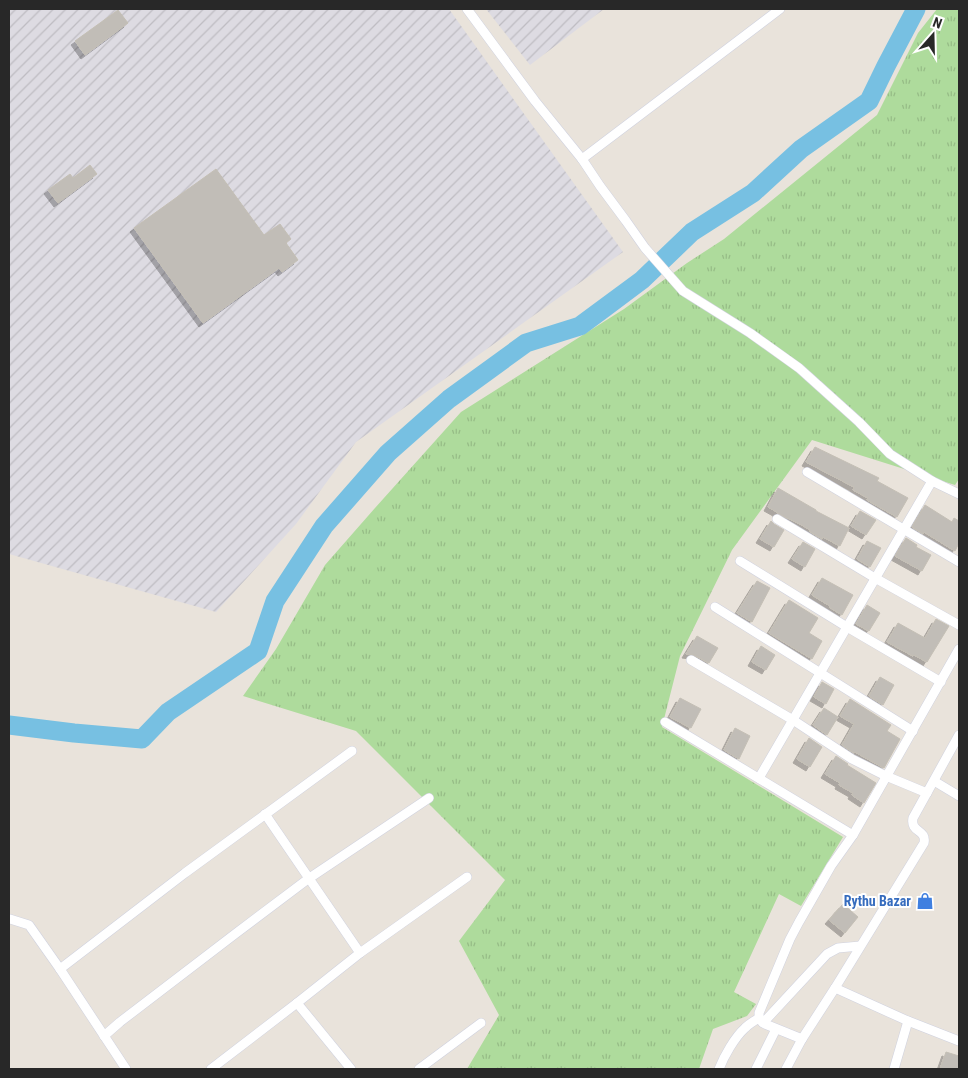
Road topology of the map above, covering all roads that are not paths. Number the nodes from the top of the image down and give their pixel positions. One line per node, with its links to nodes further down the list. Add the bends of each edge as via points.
1 (467, 9): 3 (street)
2 (780, 9): 3 (street)
3 (582, 159): 5 (street, via 645,248 683,291 800,368 890,454)
4 (807, 472): 8 (street)
5 (932, 481): 6 (street); 8 (street)
6 (958, 492)
7 (777, 519): 11 (street)
8 (904, 530): 10 (street); 11 (street)
9 (740, 561): 14 (street)
10 (959, 562)
11 (876, 578): 13 (street); 14 (street)
12 (715, 607): 17 (street)
13 (959, 625)
14 (848, 627): 17 (street); 18 (street)
15 (959, 649): 18 (street)
16 (691, 660): 19 (street)
17 (820, 673): 19 (street); 21 (street)
18 (942, 682): 21 (street)
19 (793, 720): 24 (street, via 842,753); 25 (street)
20 (665, 722): 25 (street)
21 (913, 731): 24 (street)
22 (959, 735): 26 (street)
23 (352, 751): 30 (street)
24 (886, 776): 27 (street); 31 (street)
25 (759, 778): 31 (street)
26 (934, 781): 27 (street); 28 (street)
27 (928, 793): 35 (street, via 912,823 924,834 924,843)
28 (959, 796)
29 (429, 798): 33 (street)
30 (265, 814): 33 (street); 37 (street)
31 (853, 835): 40 (street, via 794,930 759,1013)
32 (467, 877): 36 (street)
33 (308, 879): 36 (street); 44 (street)
34 (9, 919): 37 (street, via 29,925)
35 (860, 946): 38 (street); 40 (street, via 838,948 827,954)
36 (360, 953): 39 (street)
37 (60, 969): 44 (street)
38 (835, 988): 41 (street); 45 (street)
39 (297, 1003): 48 (street); 49 (street)
40 (761, 1021): 43 (street); 51 (street, via 741,1032)
41 (908, 1021): 46 (street); 54 (street)
42 (481, 1023): 50 (street)
43 (776, 1029): 45 (street); 52 (street)
44 (104, 1036): 47 (street)
45 (802, 1039): 53 (street)
46 (959, 1041)
47 (126, 1069)
48 (211, 1069)
49 (351, 1069)
50 (419, 1069)
51 (719, 1069)
52 (756, 1069)
53 (786, 1069)
54 (894, 1069)

